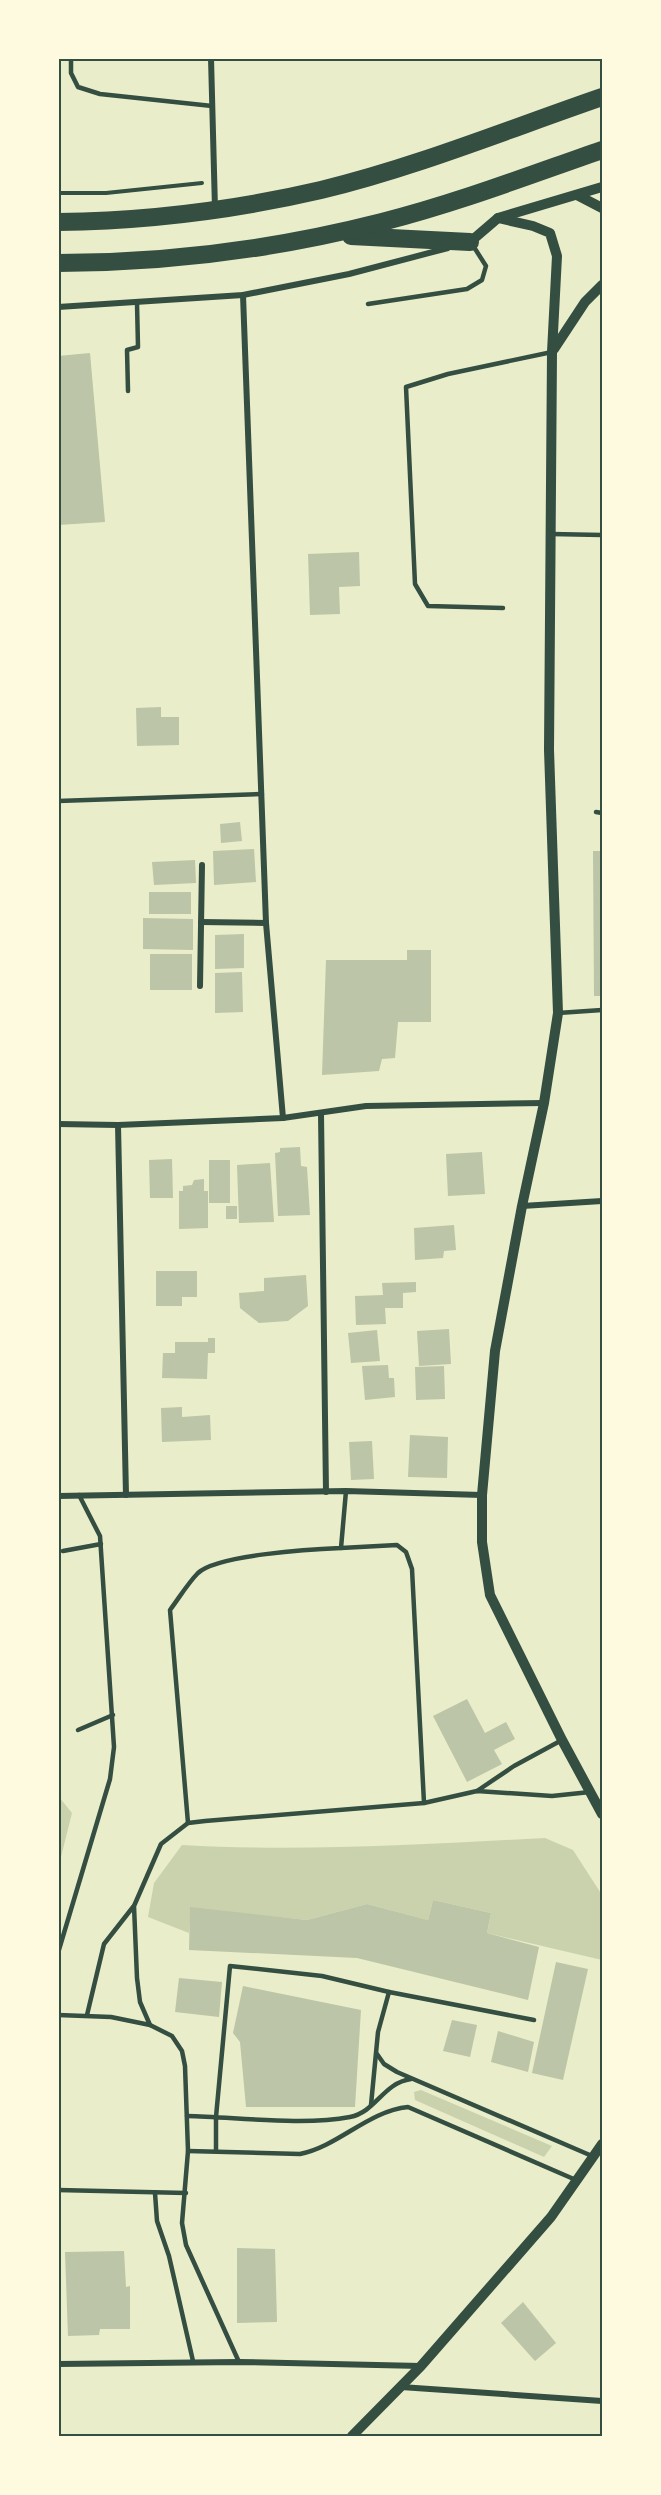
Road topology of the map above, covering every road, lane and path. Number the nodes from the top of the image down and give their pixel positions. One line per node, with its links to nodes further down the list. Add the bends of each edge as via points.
1 (71, 58): 4 (lane, via 71,73 78,87 100,94)
2 (211, 58): 4 (street)
3 (603, 97): 11 (highway, via 383,172 311,192)
4 (212, 106): 6 (street)
5 (603, 150): 14 (highway, via 424,210)
6 (214, 180): 8 (path, via 106,193); 11 (street)
7 (603, 187): 9 (street)
8 (58, 193)
9 (577, 195): 10 (street); 12 (street)
10 (603, 208)
11 (215, 210): 13 (highway, via 155,218)
12 (498, 218): 15 (street); 22 (street, via 550,233 557,256)
13 (58, 222)
14 (331, 234): 15 (highway); 16 (highway, via 199,257)
15 (470, 242): 18 (street, via 349,274); 20 (lane, via 486,266 482,280 467,290)
16 (58, 263)
17 (603, 285): 22 (street, via 585,303)
18 (243, 295): 19 (street); 27 (street)
19 (137, 303): 21 (street); 23 (lane, via 138,347 127,350)
20 (368, 304)
21 (58, 307)
22 (552, 352): 24 (street); 26 (lane, via 405,387 415,584 428,606)
23 (128, 391)
24 (551, 534): 25 (lane); 36 (street, via 549,750)
25 (603, 535)
26 (503, 608)
27 (262, 794): 28 (lane); 33 (street)
28 (58, 801)
29 (596, 812): 30 (lane)
30 (603, 813)
31 (202, 866): 32 (street)
32 (201, 922): 33 (street); 34 (street)
33 (266, 923): 39 (street)
34 (200, 986)
35 (603, 1010): 36 (lane)
36 (558, 1013): 37 (street)
37 (544, 1102): 38 (street, via 366,1106); 43 (street)
38 (321, 1114): 39 (street); 45 (street)
39 (283, 1118): 41 (street)
40 (58, 1124): 41 (street)
41 (118, 1125): 47 (street)
42 (603, 1200): 43 (street)
43 (522, 1206): 48 (street, via 495,1351)
44 (346, 1491): 45 (street); 48 (street); 51 (lane)
45 (326, 1492): 47 (street)
46 (79, 1495): 47 (street); 49 (street); 50 (lane)
47 (126, 1495)
48 (482, 1495): 55 (street, via 482,1542 490,1595)
49 (58, 1496)
50 (101, 1544): 52 (lane); 53 (lane)
51 (341, 1548): 58 (lane, via 397,1545 406,1552 412,1569); 60 (lane, via 234,1558 212,1564 199,1572 170,1610)
52 (63, 1551)
53 (113, 1715): 54 (lane); 62 (lane, via 110,1779)
54 (78, 1730)
55 (562, 1740): 56 (lane); 57 (street)
56 (477, 1791): 57 (lane, via 552,1796); 58 (lane)
57 (591, 1792): 59 (street)
58 (424, 1803): 60 (lane)
59 (603, 1814)
60 (188, 1823): 61 (lane, via 161,1844)
61 (134, 1906): 65 (lane, via 104,1944); 67 (lane, via 140,2002)
62 (58, 1953)
63 (388, 1992): 66 (lane); 68 (lane); 72 (lane, via 322,1976 230,1966)
64 (58, 2015): 65 (lane)
65 (87, 2015): 67 (lane)
66 (534, 2020)
67 (150, 2025): 71 (lane, via 172,2036 182,2051)
68 (377, 2054): 69 (lane, via 384,2064); 70 (lane)
69 (413, 2078): 70 (lane, via 392,2084); 76 (lane)
70 (371, 2105): 72 (lane, via 351,2117)
71 (187, 2116): 72 (lane); 74 (lane)
72 (216, 2117): 75 (lane)
73 (603, 2144): 76 (street)
74 (189, 2151): 75 (lane); 80 (lane)
75 (216, 2151): 77 (lane, via 316,2151 385,2112 408,2107)
76 (595, 2157): 77 (street)
77 (578, 2181): 84 (street)
78 (58, 2190): 79 (lane)
79 (155, 2193): 80 (lane); 81 (lane, via 157,2221)
80 (186, 2193): 82 (lane, via 182,2223 186,2245)
81 (193, 2361): 82 (street); 83 (street)
82 (239, 2362): 84 (street)
83 (58, 2364)
84 (421, 2366): 85 (street)
85 (401, 2387): 86 (street); 87 (street)
86 (603, 2401)
87 (365, 2424): 88 (street); 89 (street)
88 (352, 2436)
89 (365, 2436)

